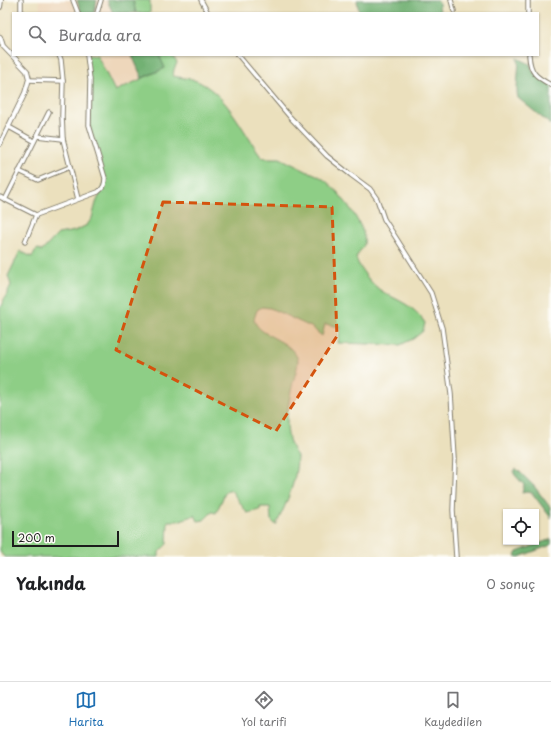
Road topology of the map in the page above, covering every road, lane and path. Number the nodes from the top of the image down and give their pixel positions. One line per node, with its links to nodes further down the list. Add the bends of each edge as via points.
1 (1, 0): 8 (street)
2 (21, 0): 9 (street)
3 (73, 0): 10 (street)
4 (101, 0): 11 (street)
5 (201, 0): 12 (street)
6 (451, 0): 13 (street)
7 (528, 0): 14 (street)
8 (0, 7)
9 (21, 12)
10 (78, 12)
11 (97, 12)
12 (207, 12)
13 (454, 12)
14 (528, 12)
15 (0, 37): 16 (street, via 3,46)
16 (12, 55)
17 (13, 56): 22 (street, via 27,71)
18 (59, 56): 23 (street)
19 (87, 56): 34 (street, via 90,125 105,185 101,190)
20 (239, 56): 38 (street, via 290,117 328,156 370,189 384,219 431,293 442,328 450,394 455,459 453,510)
21 (529, 56): 24 (street, via 530,67 537,77)
22 (29, 80): 23 (street); 26 (street, via 26,93)
23 (63, 81): 28 (street)
24 (551, 84)
25 (49, 112): 27 (street)
26 (9, 127): 29 (street); 30 (street)
27 (37, 136): 28 (street); 29 (street)
28 (63, 139): 31 (street)
29 (34, 141): 32 (street)
30 (0, 144)
31 (70, 167): 32 (street, via 38,180); 34 (street)
32 (19, 171): 35 (street)
33 (0, 197): 35 (street)
34 (78, 199): 36 (street)
35 (5, 200): 36 (street)
36 (36, 216): 37 (street)
37 (25, 242)
38 (456, 557)

